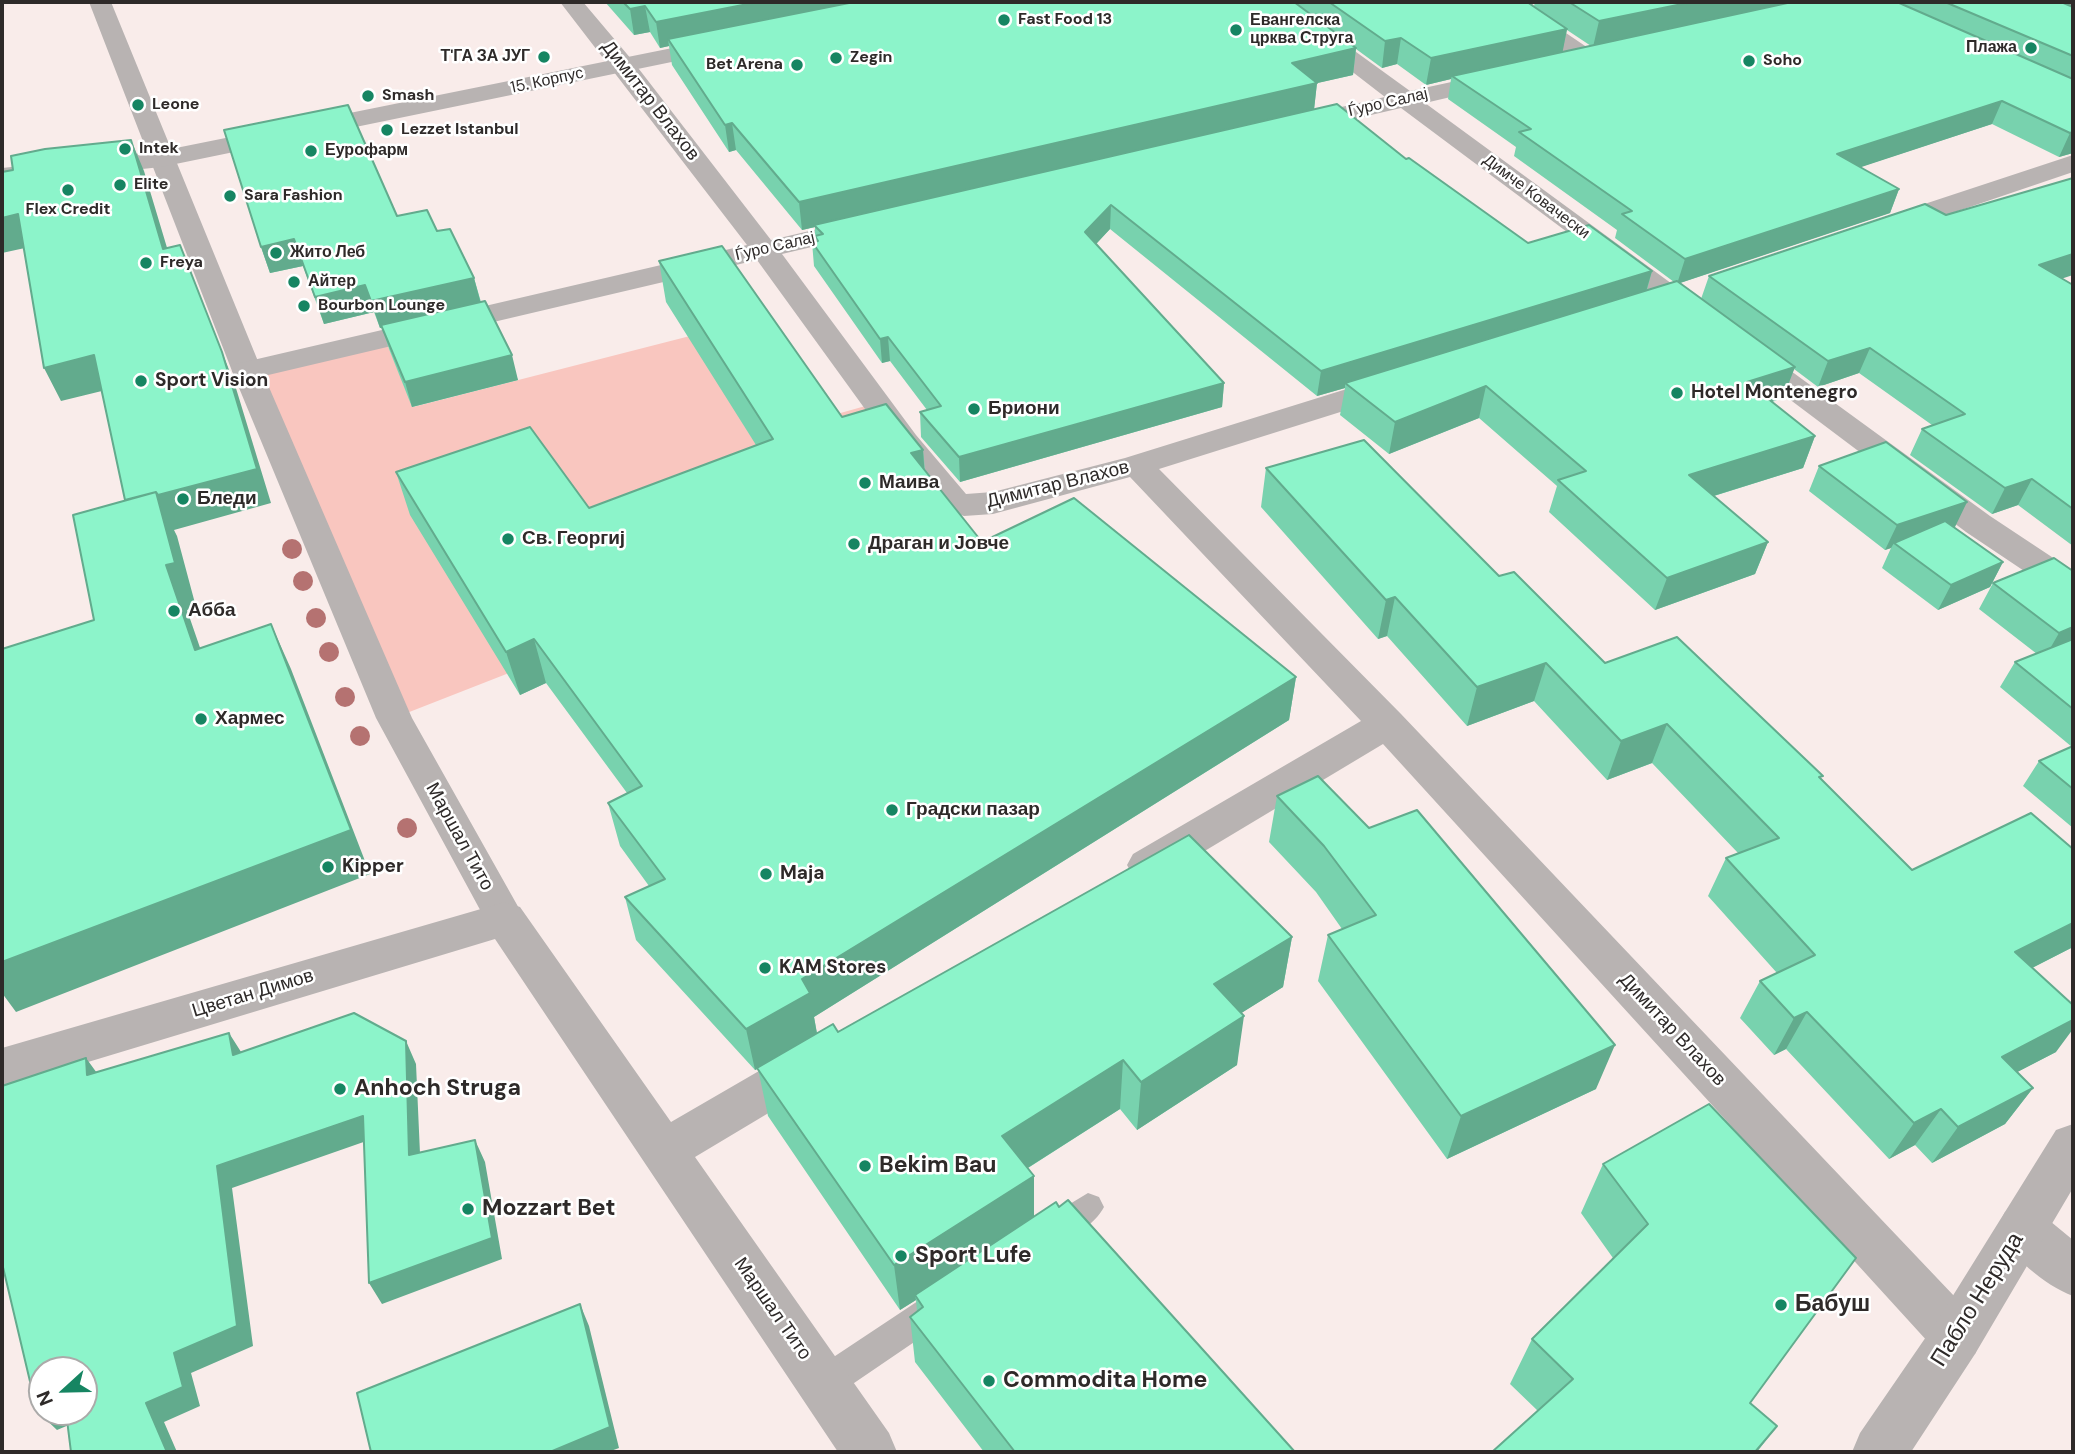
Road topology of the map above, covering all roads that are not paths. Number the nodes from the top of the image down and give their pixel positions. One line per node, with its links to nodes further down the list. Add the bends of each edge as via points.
1 (100, 2): 15 (street, Маршал Тито)
2 (571, 2): 10 (street, Димитар Влахов)
3 (1273, 2): 13 (street, Димче Ковачески)
4 (1525, 2): 9 (street, via 1509,5)
5 (2067, 2): 6 (main road)
6 (2073, 4)
7 (745, 40): 10 (street, 15. Корпус)
8 (1616, 53): 9 (street)
9 (1589, 59): 11 (street)
10 (623, 65): 15 (street, 15. Корпус); 20 (street, Димитар Влахов)
11 (1549, 68)
12 (1521, 74): 13 (street, Ѓуро Салај)
13 (1405, 99): 14 (street, Ѓуро Салај); 24 (street, Димче Ковачески, via 1978,524)
14 (1272, 130)
15 (161, 159): 17 (street, 15. Корпус); 21 (street, Маршал Тито)
16 (2073, 163): 19 (street)
17 (2, 176)
18 (885, 221): 20 (street, Ѓуро Салај)
19 (1854, 237)
20 (764, 250): 21 (street, Ѓуро Салај); 23 (street, Димитар Влахов, via 954,501 993,503)
21 (247, 371): 27 (street, Маршал Тито, via 394,718)
22 (1424, 375): 23 (street)
23 (1137, 465): 25 (street, Димитар Влахов)
24 (2073, 587)
25 (1387, 724): 26 (street); 37 (street, Димитар Влахов)
26 (1110, 888)
27 (505, 919): 29 (street, Цветан Димов); 31 (street, Маршал Тито)
28 (844, 1044): 31 (street)
29 (2, 1068)
30 (2073, 1145): 33 (street, Пабло Неруда)
31 (663, 1151): 38 (street, Маршал Тито)
32 (1088, 1207): 34 (lane)
33 (2022, 1228): 35 (street); 37 (street, Пабло Неруда)
34 (1030, 1245)
35 (2073, 1272)
36 (961, 1292): 38 (lane)
37 (1957, 1336): 40 (street, Пабло Неруда)
38 (823, 1384): 39 (street, Маршал Тито)
39 (870, 1452)
40 (1879, 1452)

